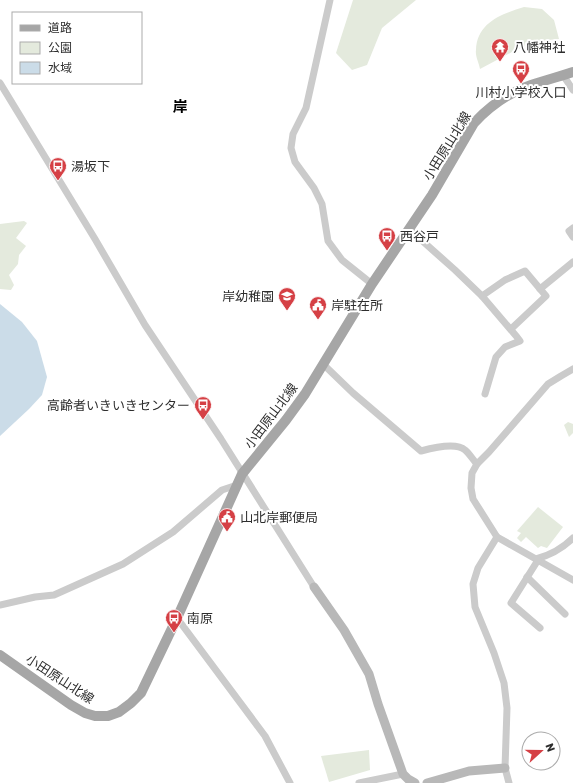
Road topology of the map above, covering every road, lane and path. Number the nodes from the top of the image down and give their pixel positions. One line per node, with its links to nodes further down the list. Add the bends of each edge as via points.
1 (330, 0): 9 (street, via 306,108 294,134 291,148 295,162 322,204 328,241 342,260)
2 (568, 73): 4 (street); 6 (main road, 小田原山北線, via 512,93 483,113 466,135 432,195)
3 (0, 83): 17 (street, via 145,325)
4 (573, 90)
5 (573, 228): 7 (street, via 569,231)
6 (408, 229): 9 (main road, 小田原山北線); 11 (street)
7 (573, 237)
8 (573, 262): 10 (street)
9 (372, 284): 13 (main road, 小田原山北線)
10 (540, 290): 11 (street, via 525,271 504,280); 12 (street, via 546,296)
11 (482, 296): 12 (street)
12 (511, 330): 15 (street, via 520,342 505,347 496,357)
13 (324, 365): 16 (street, via 421,451 457,446 464,449); 17 (main road, 小田原山北線, via 286,420)
14 (573, 369): 16 (street, via 548,384)
15 (485, 394)
16 (477, 464): 19 (street, via 472,473 473,499)
17 (242, 474): 18 (main road, 小田原山北線); 24 (street)
18 (237, 485): 25 (street, via 222,490 173,532 123,564 54,595); 27 (main road, 小田原山北線)
19 (497, 538): 21 (street); 30 (street, via 478,568 473,584 475,607 504,683 507,708)
20 (573, 538): 21 (street, via 564,547)
21 (537, 560): 22 (street); 23 (street)
22 (527, 577): 26 (street); 28 (street, via 511,603)
23 (573, 580)
24 (314, 588): 31 (street, via 344,630 369,674)
25 (0, 605)
26 (566, 614)
27 (178, 618): 29 (main road, 小田原山北線, via 141,693 131,704 108,716 85,713); 32 (street, via 265,736)
28 (540, 628)
29 (0, 655)
30 (505, 768): 35 (street, via 464,772); 36 (street)
31 (403, 774): 33 (street); 34 (street)
32 (290, 783)
33 (359, 783)
34 (415, 783)
35 (427, 783)
36 (509, 783)

